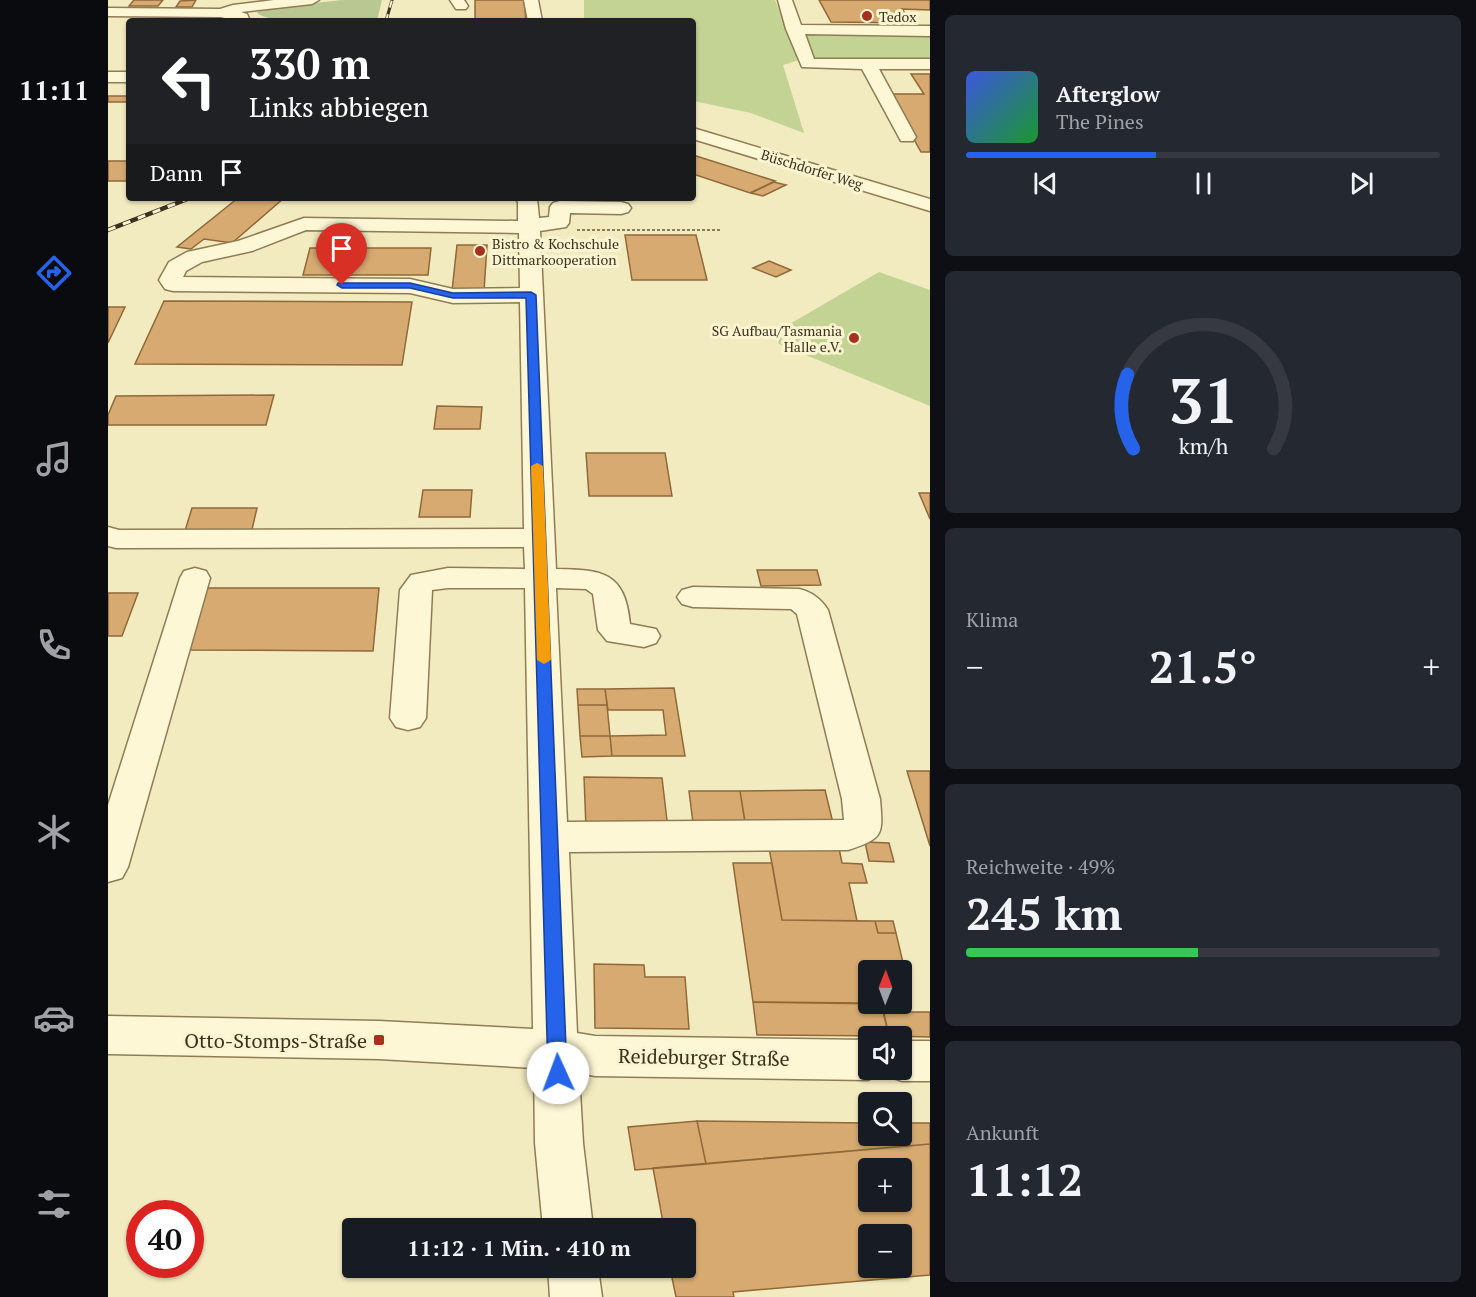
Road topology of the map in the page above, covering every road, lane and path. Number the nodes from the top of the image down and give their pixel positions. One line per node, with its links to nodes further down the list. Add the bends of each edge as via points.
1 (312, 0): 5 (street)
2 (531, 0): 7 (street)
3 (784, 0): 8 (street)
4 (108, 12): 5 (street)
5 (221, 13): 6 (street)
6 (239, 18)
7 (534, 18)
8 (794, 30): 9 (street); 10 (street, via 808,64)
9 (930, 31)
10 (868, 64): 11 (street); 15 (street)
11 (930, 64)
12 (108, 77): 13 (street)
13 (126, 77)
14 (696, 134): 16 (street, Büschdorfer Weg)
15 (907, 137)
16 (930, 205)
17 (621, 208): 18 (street, via 560,207 559,223)
18 (528, 220): 19 (path); 20 (street); 20 (street, via 304,224 244,246 195,258 177,267 170,280 182,285 410,286 453,296)
19 (720, 230)
20 (531, 295): 22 (street)
21 (108, 536): 22 (street)
22 (539, 538): 24 (street)
23 (195, 578): 29 (street)
24 (541, 578): 26 (street, via 581,578 603,584 610,595 614,630); 27 (street, via 448,578 422,582 416,590); 28 (street)
25 (693, 597): 28 (street, via 799,599 812,610 861,799 863,828 848,835)
26 (644, 636)
27 (408, 718)
28 (550, 837): 31 (street)
29 (108, 867)
30 (108, 1035): 31 (street, Reideburger Straße, via 379,1040)
31 (557, 1050): 32 (street, Reideburger Straße, via 595,1056); 35 (street, via 559,1143)
32 (858, 1060)
33 (912, 1061): 34 (street)
34 (930, 1061)
35 (567, 1218)
36 (574, 1278): 37 (street)
37 (576, 1297)

